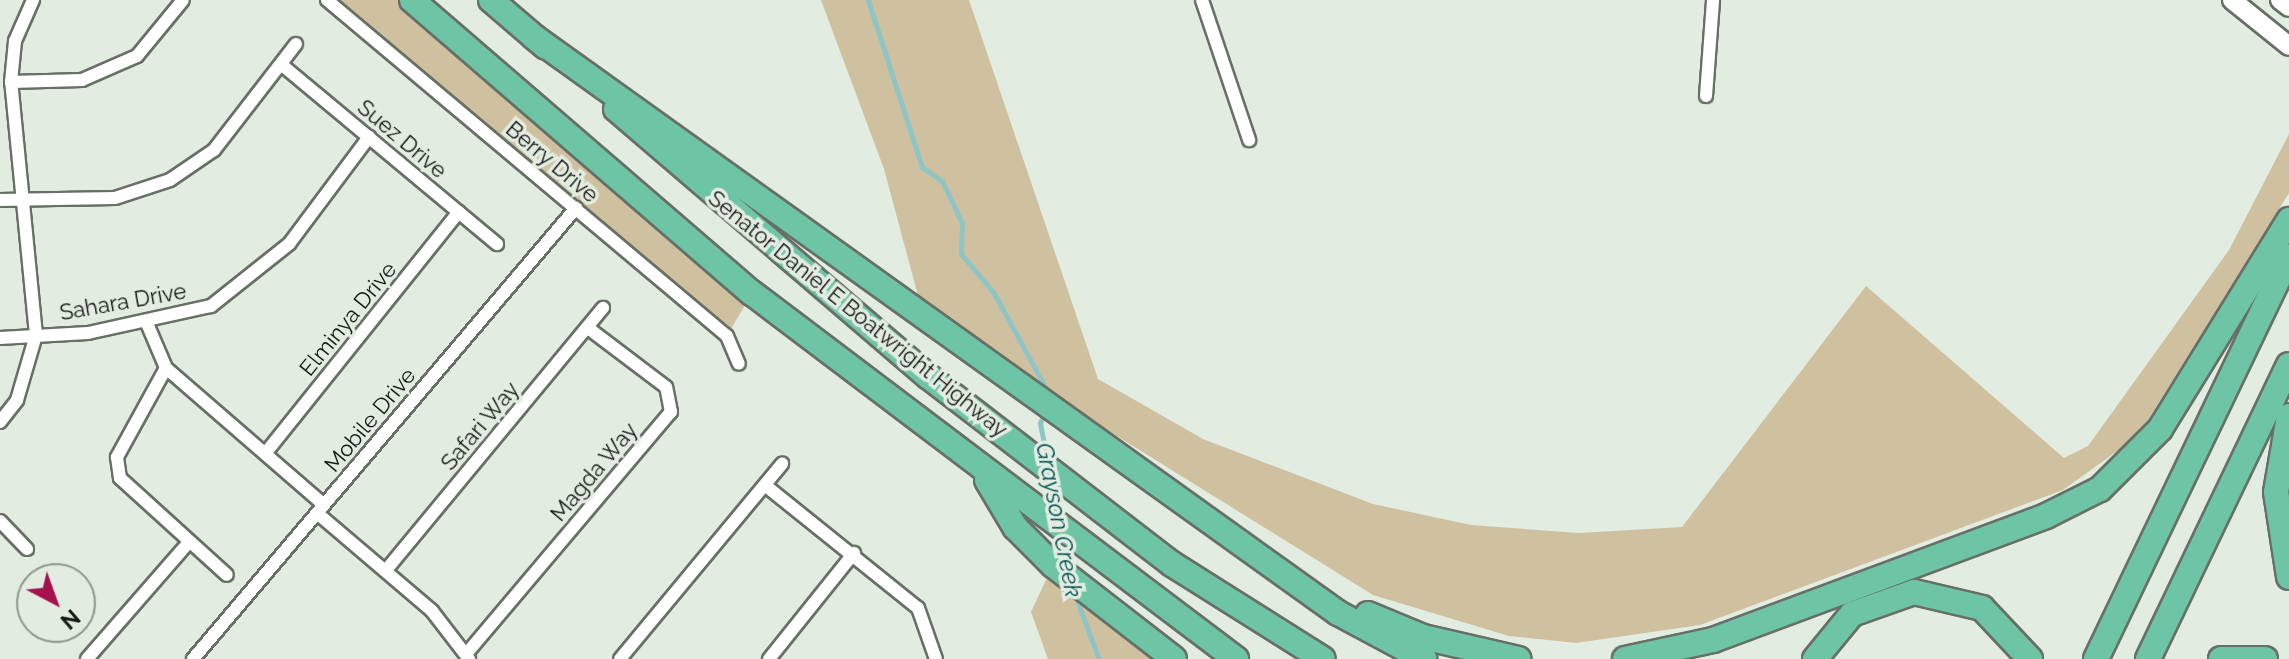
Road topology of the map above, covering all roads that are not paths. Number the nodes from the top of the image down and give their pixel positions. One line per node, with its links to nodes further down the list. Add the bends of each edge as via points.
1 (33, 0): 15 (street, via 15,41)
2 (183, 0): 15 (street, via 137,56 82,80)
3 (327, 0): 21 (street, Berry Drive)
4 (412, 0): 38 (highway, Senator Daniel E Boatwright Highway, via 752,293)
5 (491, 0): 11 (highway, Senator Daniel E Boatwright Highway)
6 (1202, 0): 18 (street)
7 (1713, 0): 16 (street)
8 (2232, 0): 13 (main road)
9 (2280, 0): 10 (main road)
10 (2289, 7)
11 (534, 37): 45 (highway); 57 (highway, Senator Daniel E Boatwright Highway, via 929,377 1172,564)
12 (296, 44): 14 (street)
13 (2289, 46)
14 (282, 65): 17 (street, Suez Drive); 19 (street, via 214,150 170,180 115,198)
15 (11, 82): 19 (street)
16 (1706, 96)
17 (369, 137): 22 (street, Suez Drive); 27 (street, Sahara Drive, via 289,244 211,306)
18 (1249, 140)
19 (24, 197): 20 (street); 29 (street)
20 (0, 200)
21 (576, 208): 31 (street, Berry Drive, via 727,336); 40 (street, Mobile Drive)
22 (459, 212): 24 (street, Suez Drive); 36 (street, Elminya Drive)
23 (2289, 220): 60 (highway, via 2160,429 2100,489 2046,516 1713,640)
24 (497, 244)
25 (2289, 257): 63 (highway)
26 (603, 308): 28 (street, Safari Way)
27 (146, 321): 29 (street, Sahara Drive); 33 (street)
28 (588, 328): 46 (street, Safari Way); 49 (street, Magda Way, via 666,387 671,412)
29 (36, 335): 30 (street, Sahara Drive); 35 (street, via 17,400)
30 (0, 338)
31 (739, 364)
32 (2289, 365): 64 (highway)
33 (166, 368): 36 (street); 42 (street, via 117,457 120,478)
34 (2289, 416): 48 (highway, via 2276,492)
35 (0, 422)
36 (268, 450): 40 (street)
37 (782, 464): 39 (street)
38 (979, 468): 55 (highway, via 1015,527 1053,565); 56 (highway, Senator Daniel E Boatwright Highway)
39 (766, 486): 44 (street); 53 (street)
40 (321, 509): 46 (street); 52 (street, Mobile Drive)
41 (0, 521): 43 (street)
42 (189, 542): 47 (street); 51 (street)
43 (27, 549)
44 (854, 553): 50 (street, via 918,608); 54 (street)
45 (1261, 558): 58 (highway, via 1338,613); 59 (highway, via 1423,637)
46 (387, 569): 49 (street)
47 (227, 575)
48 (2289, 577)
49 (468, 656)
50 (932, 657)
51 (87, 659)
52 (193, 659)
53 (620, 659)
54 (769, 659)
55 (1174, 659)
56 (1236, 659)
57 (1323, 659)
58 (1424, 659)
59 (1518, 659)
60 (1625, 659)
61 (1815, 659): 62 (highway, via 1852,614 1914,592 1982,608)
62 (2030, 659)
63 (2096, 659)
64 (2148, 659)
65 (2221, 659): 66 (highway)
66 (2265, 659)

